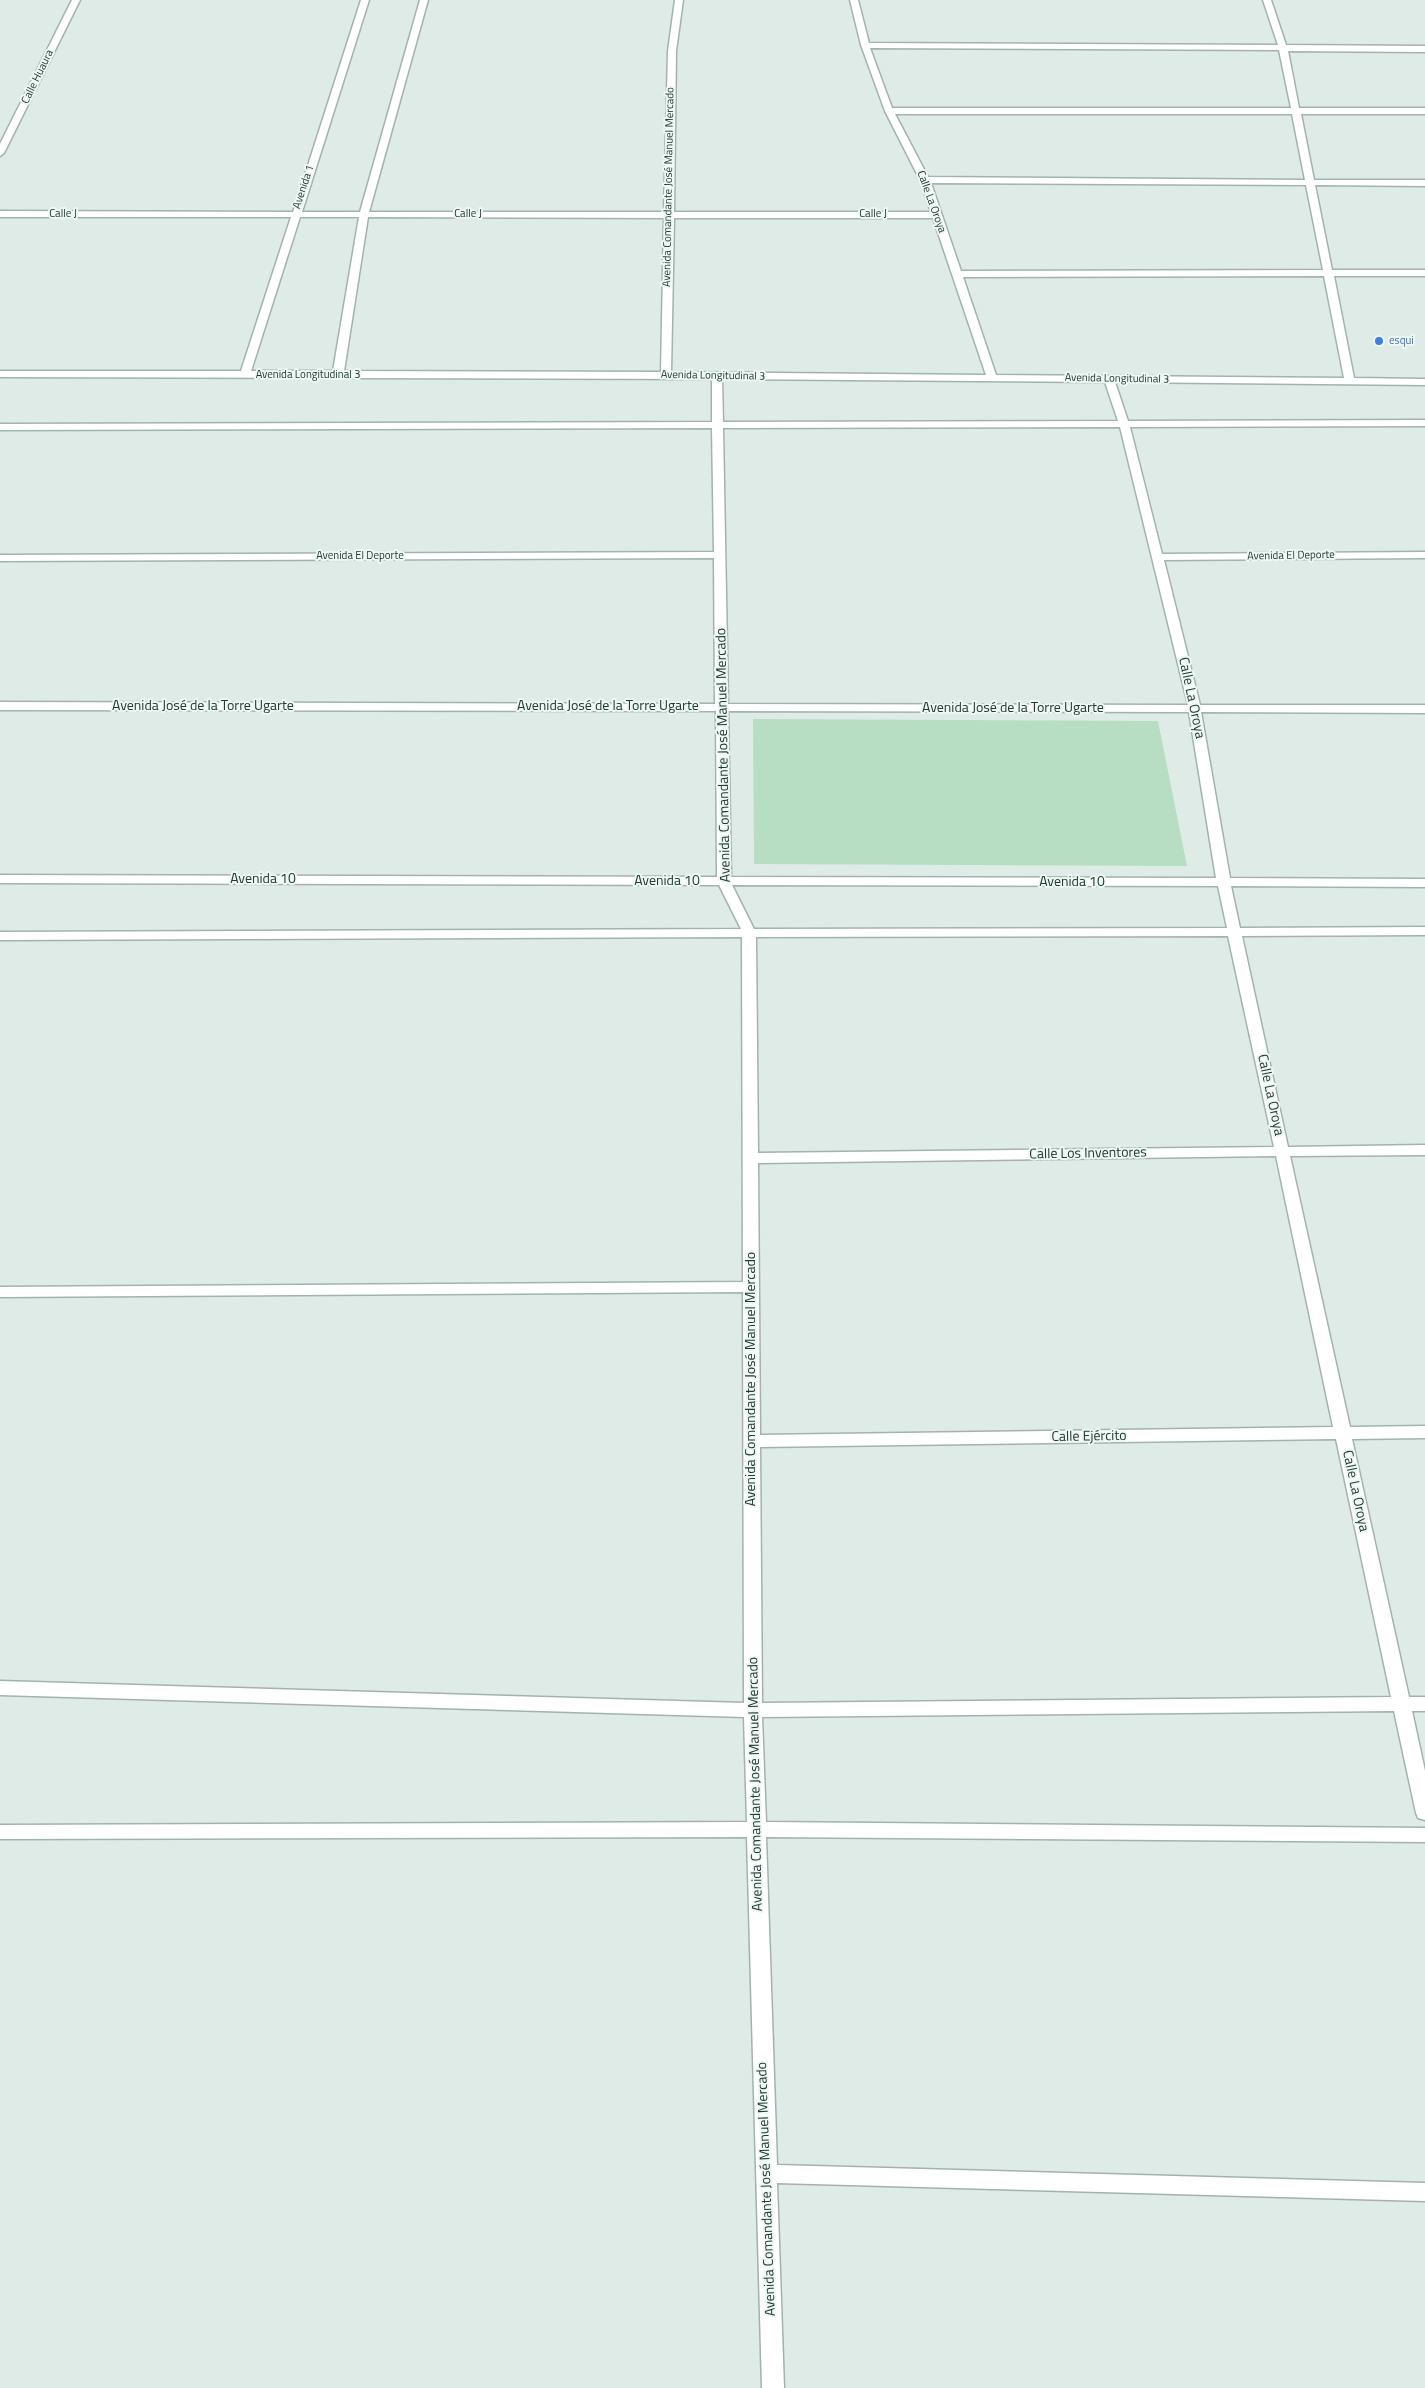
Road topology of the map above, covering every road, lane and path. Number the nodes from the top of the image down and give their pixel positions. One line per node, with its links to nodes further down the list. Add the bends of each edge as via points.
1 (76, 0): 13 (street, Calle Huaura)
2 (365, 0): 18 (street, Avenida 1)
3 (424, 0): 19 (street)
4 (679, 0): 20 (street, Avenida Comandante José Manuel Mercado, via 672,51)
5 (854, 0): 7 (street, Calle La Oroya)
6 (1267, 0): 8 (street)
7 (865, 44): 8 (street); 11 (street, Calle La Oroya)
8 (1282, 48): 9 (street); 10 (street)
9 (1425, 49)
10 (1295, 110): 11 (street); 12 (street); 15 (street)
11 (890, 111): 14 (street, Calle La Oroya)
12 (1425, 111)
13 (0, 153)
14 (925, 180): 15 (street); 21 (street, Calle La Oroya)
15 (1310, 182): 16 (street); 22 (street)
16 (1425, 182)
17 (0, 214): 18 (street, Calle J)
18 (295, 214): 19 (street, Calle J); 26 (street, Avenida 1)
19 (364, 214): 20 (street, Calle J); 27 (street)
20 (668, 214): 21 (street, Calle J); 28 (street, Avenida Comandante José Manuel Mercado)
21 (936, 214): 24 (street, Calle La Oroya)
22 (1328, 273): 23 (street); 24 (street); 32 (street)
23 (1425, 273)
24 (957, 274): 30 (street, Calle La Oroya)
25 (0, 374): 26 (street, Avenida Longitudinal 3)
26 (245, 375): 27 (street, Avenida Longitudinal 3)
27 (338, 375): 28 (street, Avenida Longitudinal 3)
28 (666, 375): 29 (street, Avenida Longitudinal 3)
29 (717, 376): 30 (street, Avenida Longitudinal 3); 36 (street, Avenida Comandante José Manuel Mercado)
30 (992, 378): 31 (street, Avenida Longitudinal 3)
31 (1109, 379): 32 (street, Avenida Longitudinal 3); 34 (street, Calle La Oroya)
32 (1350, 382): 33 (street, Avenida Longitudinal 3)
33 (1425, 382)
34 (1124, 423): 35 (street); 36 (street); 40 (street, Calle La Oroya)
35 (1425, 423)
36 (718, 425): 37 (street); 38 (street, Avenida Comandante José Manuel Mercado)
37 (0, 427)
38 (720, 555): 41 (street, Avenida El Deporte); 43 (street, Avenida Comandante José Manuel Mercado)
39 (1425, 555): 40 (street, Avenida El Deporte)
40 (1157, 557): 45 (street, Calle La Oroya)
41 (0, 558)
42 (0, 706): 43 (street, Avenida José de la Torre Ugarte)
43 (722, 708): 45 (street, Avenida José de la Torre Ugarte); 47 (street, Avenida Comandante José Manuel Mercado)
44 (1425, 709): 45 (street, Avenida José de la Torre Ugarte)
45 (1195, 710): 49 (street, Calle La Oroya)
46 (0, 879): 47 (street, Avenida 10)
47 (724, 882): 49 (street, Avenida 10); 52 (street, Avenida Comandante José Manuel Mercado)
48 (1425, 883): 49 (street, Avenida 10)
49 (1224, 884): 50 (street, Calle La Oroya)
50 (1234, 931): 51 (street); 52 (street); 55 (street, Calle La Oroya)
51 (1425, 931)
52 (749, 932): 53 (street); 56 (street, Avenida Comandante José Manuel Mercado)
53 (0, 936)
54 (1425, 1150): 55 (street, Calle Los Inventores)
55 (1282, 1151): 56 (street, Calle Los Inventores); 60 (street, Calle La Oroya)
56 (750, 1158): 57 (street, Avenida Comandante José Manuel Mercado)
57 (751, 1287): 58 (street); 61 (street, Avenida Comandante José Manuel Mercado)
58 (0, 1292)
59 (1425, 1432): 60 (street, Calle Ejército)
60 (1343, 1434): 61 (street, Calle Ejército); 63 (street, Calle La Oroya)
61 (752, 1441): 65 (street, Avenida Comandante José Manuel Mercado)
62 (0, 1688): 65 (street)
63 (1401, 1704): 64 (street); 65 (street); 66 (street, Calle La Oroya)
64 (1425, 1704)
65 (753, 1710): 67 (street, Avenida Comandante José Manuel Mercado)
66 (1425, 1813)
67 (757, 1829): 68 (street); 69 (street); 70 (street, Avenida Comandante José Manuel Mercado)
68 (0, 1832)
69 (1425, 1835)
70 (767, 2174): 71 (street); 72 (street, Avenida Comandante José Manuel Mercado)
71 (1425, 2192)
72 (773, 2388)

